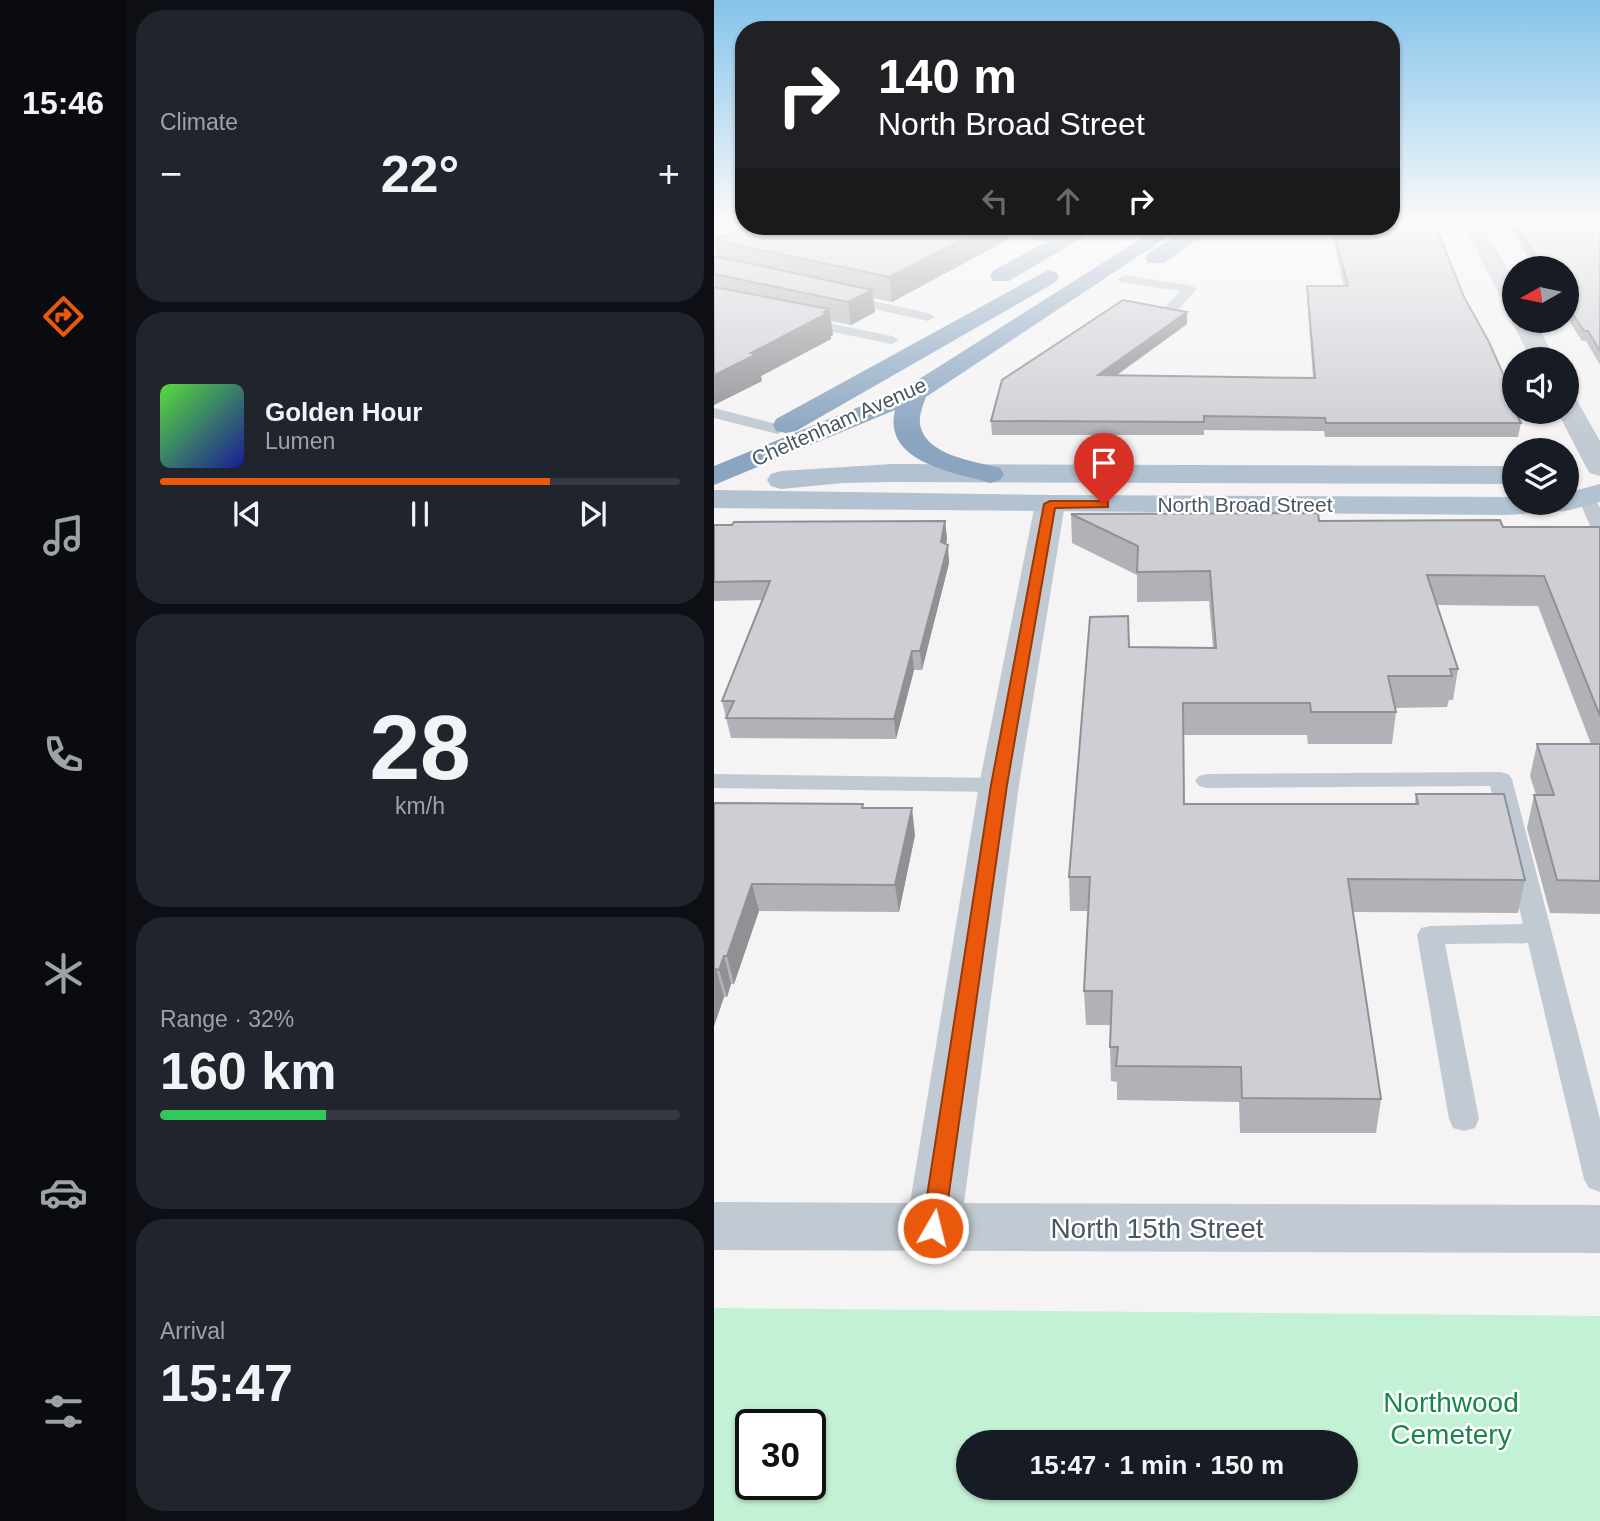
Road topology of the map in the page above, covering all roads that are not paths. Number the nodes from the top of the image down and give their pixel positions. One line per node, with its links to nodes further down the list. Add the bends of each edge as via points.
1 (1021, 293): 14 (highway, Cheltenham Avenue)
2 (1069, 293): 11 (highway, Cheltenham Avenue)
3 (1104, 293): 11 (highway, via 1050,328)
4 (1186, 293): 7 (lane)
5 (832, 296): 8 (lane)
6 (952, 303): 8 (highway)
7 (1168, 312)
8 (928, 317): 10 (highway)
9 (792, 320): 10 (lane)
10 (892, 340): 14 (highway)
11 (918, 390): 17 (highway, via 906,424 912,441 926,452); 19 (highway, Cheltenham Avenue)
12 (714, 413): 14 (lane)
13 (1577, 424): 16 (street)
14 (778, 429): 15 (highway, Cheltenham Avenue)
15 (714, 467)
16 (1600, 467)
17 (989, 474): 18 (main road, North Broad Street); 20 (main road, North Broad Street, via 843,474)
18 (1502, 475)
19 (714, 476)
20 (714, 490)
21 (1581, 493): 23 (main road, North Broad Street, via 1506,506); 24 (lane)
22 (714, 499): 23 (main road, North Broad Street)
23 (1050, 504): 27 (street)
24 (1600, 528)
25 (714, 781): 27 (lane)
26 (1207, 781): 28 (lane, via 1500,779)
27 (999, 785): 32 (street)
28 (1538, 933): 29 (lane, via 1430,935); 30 (lane)
29 (1464, 1119)
30 (1600, 1180)
31 (714, 1226): 32 (street, North 15th Street)
32 (933, 1228): 33 (street, North 15th Street)
33 (1600, 1229)

